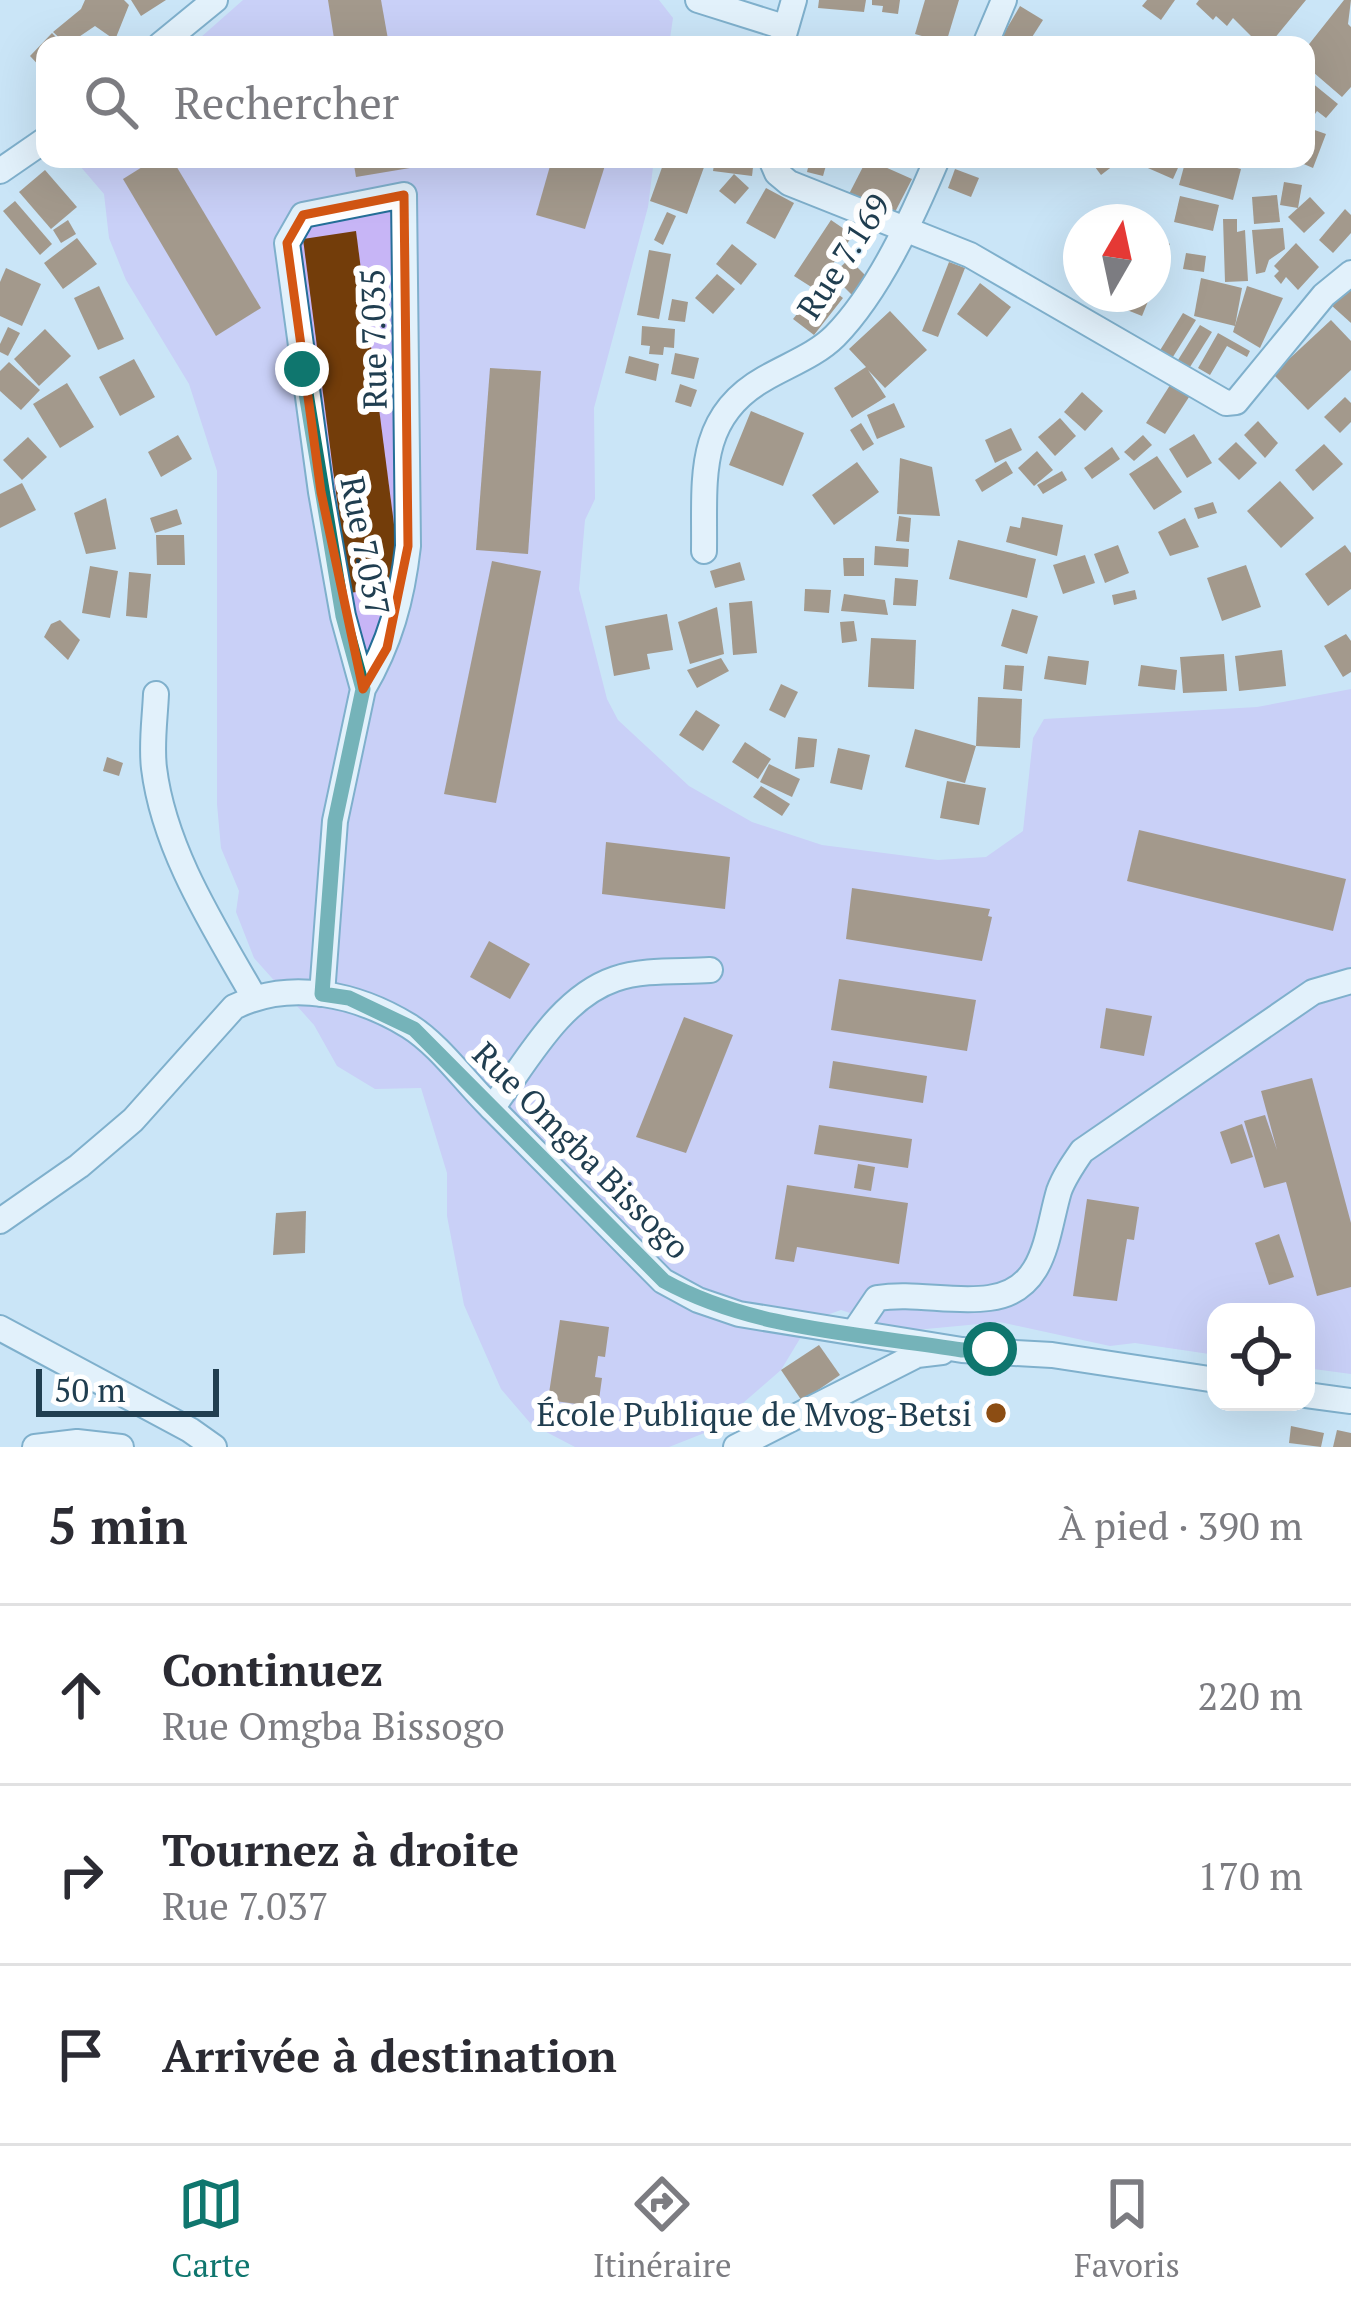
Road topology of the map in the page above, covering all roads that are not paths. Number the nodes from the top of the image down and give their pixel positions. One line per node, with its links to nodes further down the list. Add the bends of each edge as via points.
1 (214, 0): 5 (street)
2 (698, 0): 6 (street)
3 (794, 0): 6 (street)
4 (1004, 0): 7 (street)
5 (171, 36)
6 (783, 36)
7 (989, 36)
8 (36, 146): 11 (street)
9 (775, 168): 13 (street, via 788,183)
10 (933, 168): 13 (street, Rue 7.169)
11 (0, 171)
12 (404, 195): 16 (street, Rue 7.035, via 408,546 387,648); 16 (street, Rue 7.037, via 303,215 287,243 321,492)
13 (907, 230): 14 (street, via 970,255 1226,403 1237,402); 15 (street, Rue 7.169, via 834,338 741,392 716,425 705,460)
14 (1351, 273)
15 (704, 550)
16 (363, 689): 20 (street, Rue 7.037, via 335,821)
17 (155, 694): 21 (street, via 154,767 169,832)
18 (710, 970): 22 (street, via 620,976 586,991)
19 (1351, 981): 25 (street, via 1313,992 1082,1151 1060,1189 1047,1247 1019,1288 975,1300 878,1298)
20 (322, 994): 21 (street, Rue Omgba Bissogo); 22 (street, Rue Omgba Bissogo, via 414,1029)
21 (254, 997): 23 (street, via 212,1027 133,1120)
22 (493, 1108): 25 (street, Rue Omgba Bissogo, via 664,1281 740,1314)
23 (0, 1221)
24 (0, 1328): 32 (street)
25 (854, 1332): 26 (street, Rue Omgba Bissogo)
26 (962, 1350): 27 (street, Rue Omgba Bissogo); 33 (street, via 917,1355)
27 (1207, 1379)
28 (1315, 1396): 29 (street)
29 (1351, 1401)
30 (35, 1447): 31 (street)
31 (122, 1447)
32 (214, 1447)
33 (736, 1447)

